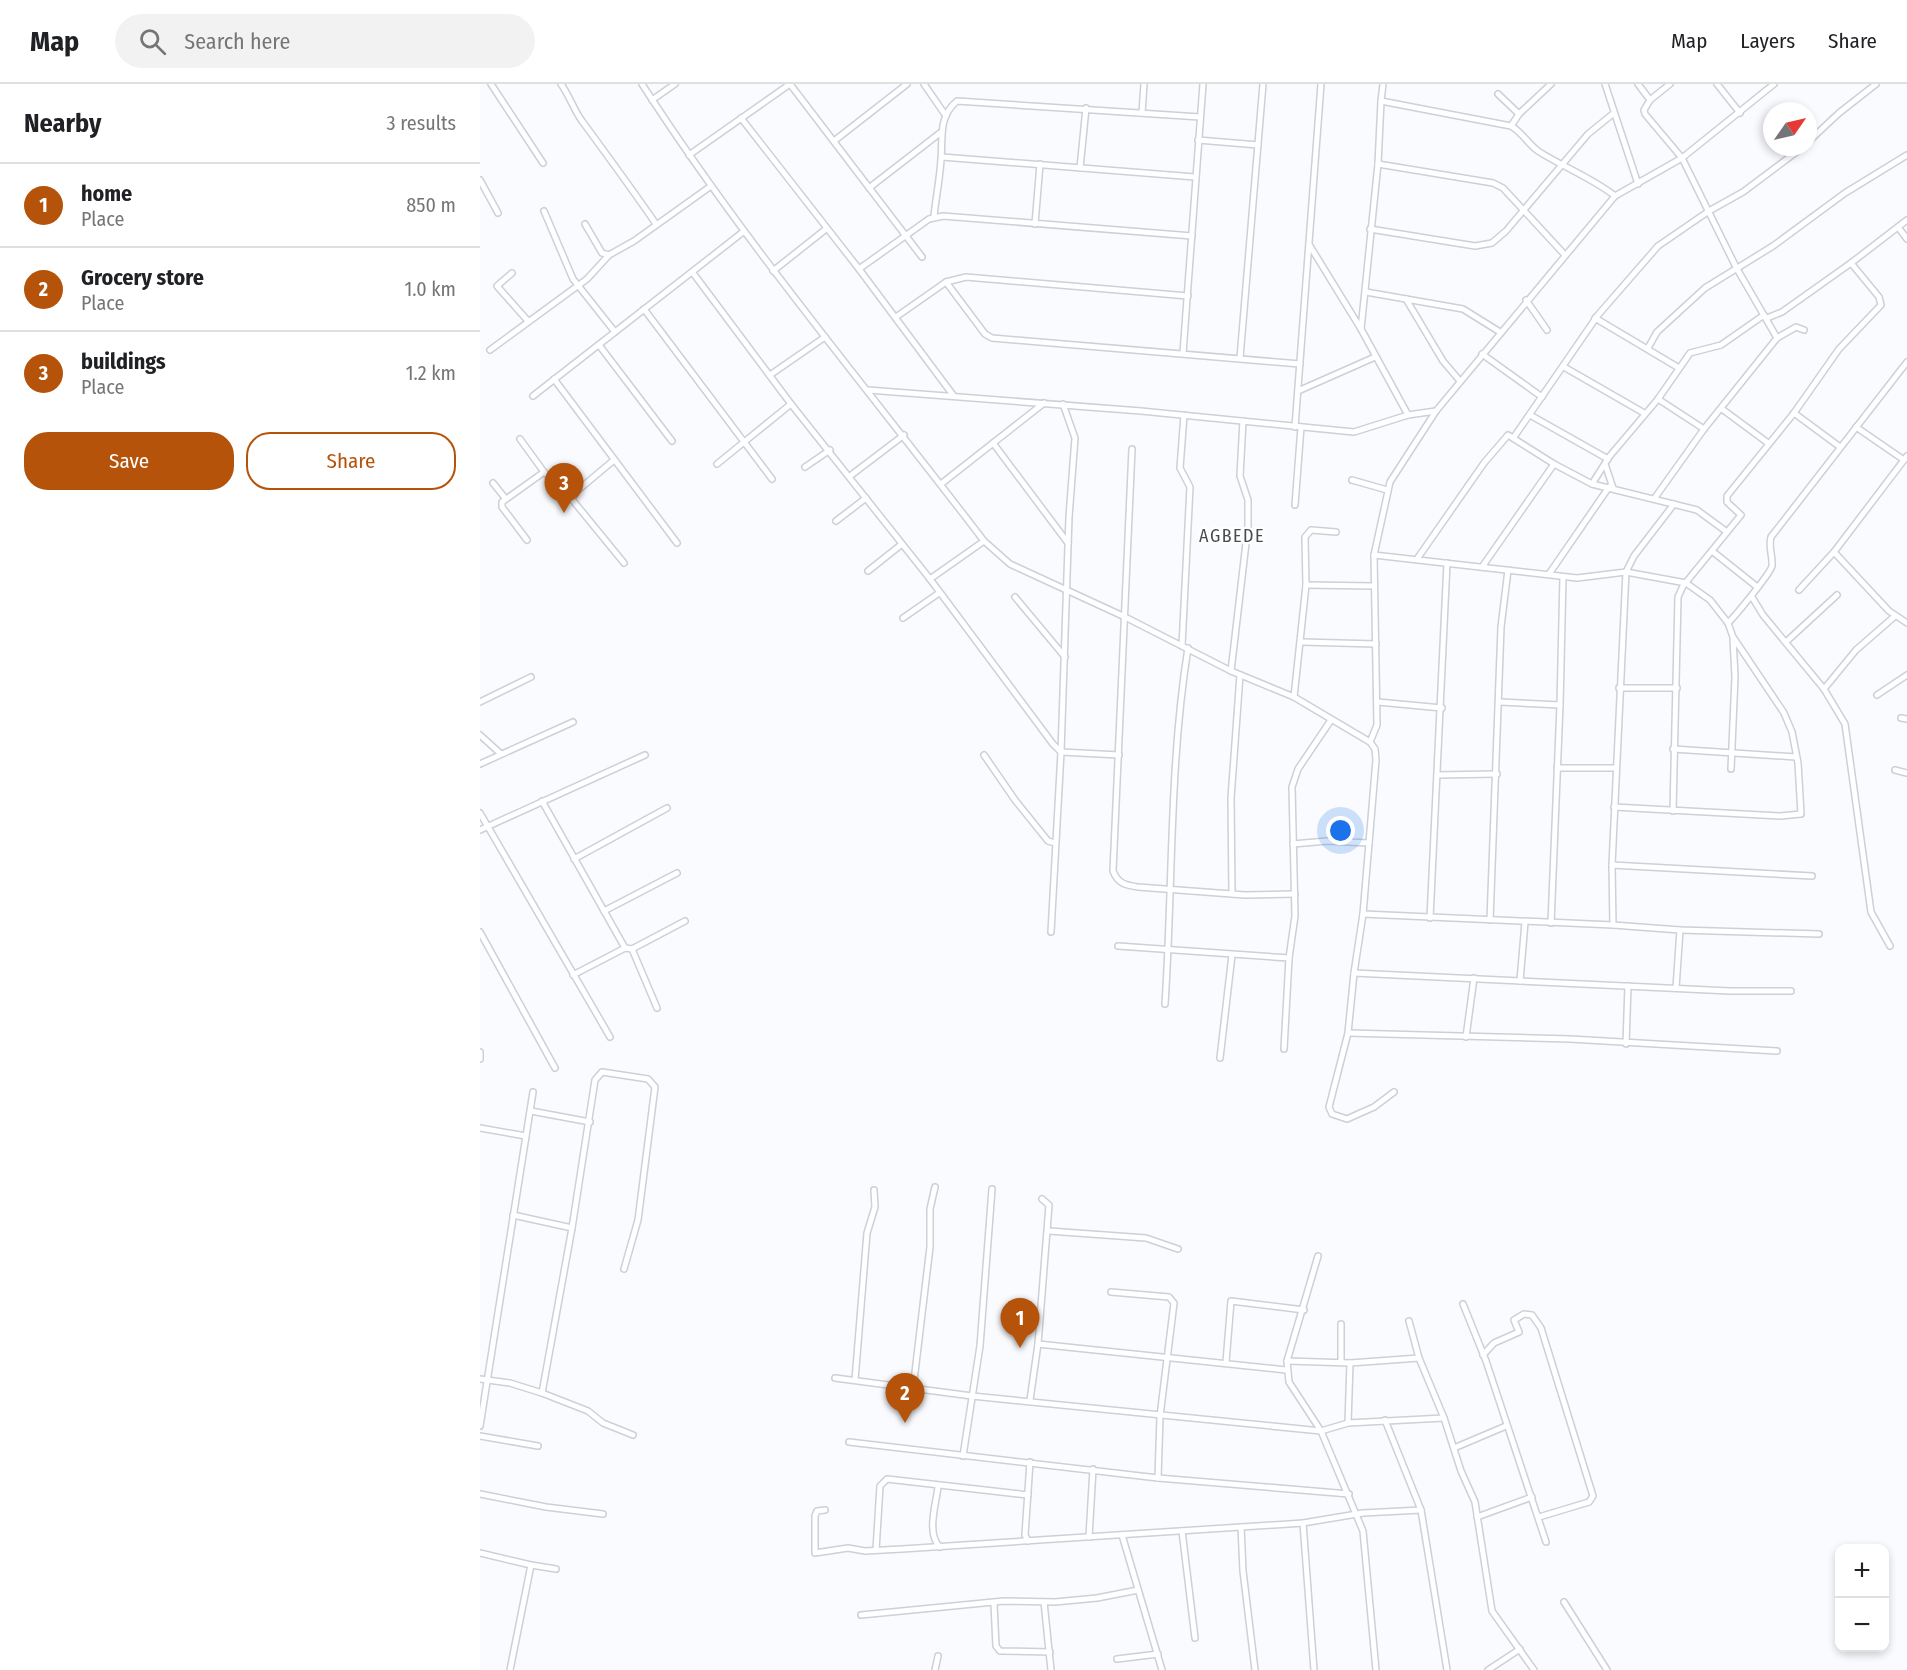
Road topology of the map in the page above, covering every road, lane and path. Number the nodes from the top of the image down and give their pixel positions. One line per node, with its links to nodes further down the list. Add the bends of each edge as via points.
1 (491, 84): 42 (street)
2 (561, 84): 61 (street, via 580,119)
3 (642, 84): 20 (street)
4 (675, 84): 20 (street)
5 (907, 84): 35 (street)
6 (924, 84): 28 (street)
7 (1144, 84): 24 (street)
8 (1203, 84): 29 (street)
9 (1263, 84): 36 (street)
10 (1321, 84): 69 (street)
11 (1383, 84): 22 (street)
12 (1551, 84): 27 (street)
13 (1605, 84): 25 (street)
14 (1638, 84): 21 (street)
15 (1670, 84): 21 (street)
16 (1717, 84): 26 (street)
17 (1774, 84): 26 (street)
18 (1876, 84): 33 (street)
19 (1498, 94): 27 (street)
20 (652, 100): 37 (street)
21 (1650, 100): 41 (street, via 1645,114)
22 (1381, 101): 31 (street); 44 (street)
23 (1086, 108): 24 (street); 28 (street, via 962,100 955,102); 46 (street)
24 (1142, 113): 29 (street)
25 (1614, 113): 45 (street, via 1588,134); 49 (street)
26 (1740, 113): 41 (street)
27 (1519, 114): 31 (street)
28 (946, 116): 32 (street)
29 (1200, 117): 34 (street)
30 (741, 118): 35 (street, via 790,84); 37 (street); 63 (street)
31 (1511, 126): 45 (street, via 1536,150)
32 (940, 134): 40 (street); 51 (street)
33 (1817, 134)
34 (1198, 140): 36 (street); 47 (street)
35 (834, 141): 51 (street)
36 (1258, 145): 103 (street)
37 (689, 155): 50 (street)
38 (1907, 155): 74 (street)
39 (1791, 156): 55 (street, via 1743,192)
40 (942, 157): 43 (street); 57 (street)
41 (1682, 158): 49 (street); 55 (street)
42 (543, 163)
43 (1040, 164): 46 (street); 60 (street)
44 (1378, 164): 54 (street, via 1493,183 1503,188); 64 (street)
45 (1562, 164): 52 (street); 54 (street)
46 (1080, 168): 47 (street)
47 (1195, 177): 67 (street)
48 (480, 180): 56 (street)
49 (1638, 184): 52 (street)
50 (711, 186): 61 (street); 65 (street)
51 (869, 188): 66 (street)
52 (1615, 196): 70 (street)
53 (544, 211): 80 (street)
54 (1523, 211): 64 (street, via 1506,231 1485,246); 70 (street)
55 (1709, 211): 74 (street); 88 (street, via 1658,246)
56 (498, 213)
57 (934, 216): 60 (street); 66 (street)
58 (1907, 220): 62 (street)
59 (585, 224): 71 (street, via 602,253)
60 (1035, 224): 67 (street)
61 (656, 225): 71 (street)
62 (1898, 227): 68 (street); 73 (street)
63 (826, 229): 75 (street); 76 (street)
64 (1370, 229): 81 (street)
65 (743, 232): 76 (street); 78 (street)
66 (905, 234): 72 (street); 75 (street)
67 (1192, 236): 82 (street)
68 (1907, 239)
69 (1310, 246): 90 (street); 105 (street)
70 (1564, 254): 84 (street)
71 (609, 255): 80 (street)
72 (922, 257)
73 (1851, 263): 87 (street, via 1782,312); 123 (street, via 1879,297 1881,305 1839,349)
74 (1736, 267): 87 (street); 98 (street, via 1695,296 1657,332)
75 (859, 269): 86 (street)
76 (774, 271): 95 (street)
77 (512, 273): 89 (street, via 497,286)
78 (693, 273): 85 (street); 108 (street)
79 (946, 282): 82 (street, via 966,277); 86 (street); 100 (street, via 992,338)
80 (577, 285): 89 (street); 93 (street)
81 (1366, 292): 83 (street); 90 (street)
82 (1188, 296): 100 (street)
83 (1406, 300): 94 (street, via 1463,309); 110 (street, via 1443,361)
84 (1526, 300): 91 (street); 94 (street)
85 (644, 309): 93 (street); 134 (street)
86 (896, 317): 113 (street)
87 (1766, 317): 96 (street); 107 (street, via 1721,345 1694,351)
88 (1595, 318): 98 (street); 106 (street)
89 (528, 321): 99 (street)
90 (1361, 329): 102 (street)
91 (1547, 330)
92 (1804, 330): 96 (street, via 1796,327)
93 (615, 332): 97 (street)
94 (1500, 332): 101 (street)
95 (825, 338): 108 (street); 111 (street)
96 (1777, 338): 120 (street)
97 (599, 345): 109 (street); 135 (street)
98 (1648, 348): 107 (street)
99 (490, 350)
100 (1183, 353): 103 (street)
101 (1482, 354): 110 (street); 115 (street)
102 (1376, 357): 112 (street); 124 (street)
103 (1240, 358): 105 (street)
104 (1907, 362): 129 (street)
105 (1300, 364): 112 (street)
106 (1564, 368): 115 (street); 122 (street)
107 (1679, 368): 116 (street)
108 (770, 375): 118 (street)
109 (554, 379): 114 (street); 142 (street)
110 (1460, 381): 121 (street)
111 (868, 390): 113 (street); 131 (street)
112 (1298, 391): 128 (street)
113 (953, 395): 117 (street)
114 (533, 396)
115 (1542, 397): 125 (street)
116 (1658, 399): 122 (street); 130 (street)
117 (1044, 403): 119 (street); 136 (street)
118 (791, 404): 134 (street); 140 (street)
119 (1063, 404): 126 (street); 170 (street, via 1075,438)
120 (1722, 409): 130 (street); 137 (street)
121 (1436, 411): 124 (street); 155 (street)
122 (1644, 413): 143 (street)
123 (1794, 413): 137 (street); 138 (street)
124 (1408, 415): 128 (street, via 1354,432)
125 (1530, 415): 132 (street); 143 (street)
126 (1184, 416): 127 (street); 204 (street, via 1180,468 1190,487)
127 (1243, 421): 128 (street); 206 (street, via 1240,476 1248,500 1247,547)
128 (1298, 427): 163 (street)
129 (1856, 427): 138 (street); 141 (street)
130 (1704, 429): 161 (street)
131 (904, 435): 148 (street); 152 (street)
132 (1514, 437): 145 (street); 175 (street, via 1504,436)
133 (520, 439): 147 (street)
134 (745, 440): 144 (street); 149 (street)
135 (672, 441)
136 (993, 443): 152 (street); 170 (street)
137 (1768, 443): 166 (street, via 1725,498 1741,515)
138 (1840, 447): 188 (street, via 1771,537 1771,569)
139 (1132, 449): 195 (street)
140 (830, 450): 146 (street); 148 (street)
141 (1905, 458): 173 (street)
142 (614, 460): 156 (street); 169 (street)
143 (1607, 461): 153 (street); 154 (street)
144 (717, 464)
145 (1554, 464): 153 (street); 178 (street)
146 (805, 467)
147 (544, 472): 157 (street); 158 (street)
148 (850, 476): 159 (street)
149 (772, 478)
150 (1352, 480): 155 (street)
151 (493, 483): 158 (street)
152 (941, 484): 168 (street)
153 (1592, 484): 154 (street)
154 (1611, 488): 161 (street); 182 (street)
155 (1387, 490): 174 (street)
156 (577, 491): 157 (street); 160 (street)
157 (566, 492): 160 (street)
158 (505, 498): 167 (street, via 502,507)
159 (866, 498): 164 (street); 171 (street)
160 (572, 499): 176 (street)
161 (1654, 499): 162 (street)
162 (1674, 504): 166 (street, via 1697,510); 181 (street)
163 (1295, 505)
164 (836, 520)
165 (1336, 532): 186 (street, via 1311,530 1306,534)
166 (1727, 532): 172 (street)
167 (527, 540)
168 (984, 542): 184 (street); 190 (street, via 1010,564)
169 (677, 543)
170 (1068, 543): 190 (street)
171 (902, 544): 180 (street); 184 (street)
172 (1712, 551): 185 (street); 188 (street)
173 (1834, 552): 189 (street); 196 (street)
174 (1374, 555): 175 (street); 187 (street)
175 (1417, 559): 177 (street)
176 (624, 563)
177 (1447, 563): 178 (street); 219 (street)
178 (1482, 567): 179 (street)
179 (1508, 570): 182 (street); 217 (street, via 1501,627)
180 (868, 571)
181 (1626, 572): 183 (street); 185 (street); 210 (street)
182 (1549, 574): 183 (street)
183 (1563, 577): 218 (street)
184 (930, 579): 191 (street)
185 (1686, 583): 198 (street, via 1710,600); 211 (street, via 1678,597)
186 (1306, 585): 187 (street); 202 (street)
187 (1373, 586): 203 (street)
188 (1756, 586): 194 (street)
189 (1799, 590)
190 (1070, 591): 195 (street); 205 (street)
191 (939, 593): 197 (street); 225 (street)
192 (1837, 595): 201 (street)
193 (1015, 597): 205 (street)
194 (1752, 597): 198 (street); 201 (street)
195 (1125, 616): 204 (street); 230 (street)
196 (1895, 616): 199 (street); 212 (street, via 1856,650)
197 (903, 618)
198 (1728, 623): 200 (street)
199 (1907, 623)
200 (1733, 637): 227 (street); 231 (street, via 1784,713)
201 (1787, 641): 212 (street)
202 (1302, 642): 203 (street); 214 (street)
203 (1376, 644): 216 (street)
204 (1185, 647): 206 (street); 254 (street, via 1172,804)
205 (1065, 657): 225 (street)
206 (1231, 671): 207 (street)
207 (1240, 675): 214 (street); 255 (street, via 1231,798)
208 (1907, 675): 213 (street)
209 (531, 677): 215 (street)
210 (1619, 688): 211 (street); 234 (street)
211 (1677, 688): 224 (street)
212 (1824, 689): 270 (street, via 1845,724 1871,912)
213 (1877, 695)
214 (1294, 697): 220 (street)
215 (480, 702)
216 (1378, 702): 219 (street); 223 (street, via 1377,725)
217 (1500, 702): 218 (street); 238 (street)
218 (1560, 705): 233 (street)
219 (1442, 708): 239 (street)
220 (1331, 720): 223 (street); 249 (street, via 1294,777)
221 (573, 722): 226 (street)
222 (480, 735): 226 (street)
223 (1370, 742): 248 (street, via 1376,760)
224 (1673, 749): 227 (street); 243 (street)
225 (1061, 752): 230 (street); 247 (street)
226 (501, 753): 232 (street)
227 (1731, 753): 231 (street); 235 (street)
228 (645, 755): 240 (street)
229 (984, 755): 247 (street, via 1048,841)
230 (1119, 755): 254 (street, via 1113,872 1124,885)
231 (1796, 757): 243 (street, via 1800,815)
232 (480, 764)
233 (1557, 768): 234 (street); 263 (street)
234 (1615, 768): 241 (street)
235 (1731, 769)
236 (1895, 770): 237 (street)
237 (1907, 773)
238 (1497, 774): 239 (street); 260 (street)
239 (1437, 775): 259 (street)
240 (542, 801): 245 (street); 250 (street)
241 (1614, 807): 243 (street); 251 (street)
242 (667, 808): 250 (street)
243 (1673, 811)
244 (480, 813): 245 (street)
245 (489, 826): 246 (street); 276 (street)
246 (480, 830)
247 (1055, 843): 267 (street)
248 (1369, 843): 249 (street); 258 (street)
249 (1293, 844): 256 (street)
250 (574, 859): 257 (street)
251 (1612, 865): 253 (street); 264 (street)
252 (678, 873): 257 (street)
253 (1812, 876)
254 (1171, 889): 255 (street); 272 (street)
255 (1232, 894): 256 (street)
256 (1294, 894): 274 (street)
257 (604, 910): 271 (street)
258 (1363, 914): 259 (street); 275 (street)
259 (1430, 918): 260 (street)
260 (1490, 920): 262 (street)
261 (685, 921): 271 (street)
262 (1525, 922): 263 (street); 278 (street)
263 (1551, 923): 264 (street)
264 (1613, 925): 265 (street)
265 (1680, 930): 268 (street); 280 (street)
266 (480, 932): 293 (street)
267 (1051, 932)
268 (1819, 934)
269 (1118, 946): 272 (street)
270 (1890, 946)
271 (628, 948): 276 (street); 283 (street)
272 (1169, 950): 273 (street); 282 (street)
273 (1232, 955): 274 (street); 291 (street)
274 (1289, 958): 288 (street)
275 (1353, 973): 277 (street); 284 (street)
276 (573, 975): 285 (street)
277 (1474, 978): 278 (street); 286 (street)
278 (1520, 981): 279 (street)
279 (1628, 986): 280 (street); 287 (street)
280 (1676, 988): 281 (street)
281 (1791, 991)
282 (1165, 1004)
283 (657, 1008)
284 (1348, 1033): 286 (street); 295 (street, via 1331,1096 1332,1114 1347,1119 1359,1115)
285 (610, 1037)
286 (1466, 1037): 287 (street)
287 (1626, 1044): 289 (street)
288 (1284, 1049)
289 (1777, 1051)
290 (480, 1052): 292 (street)
291 (1220, 1058)
292 (480, 1059)
293 (555, 1068)
294 (533, 1092): 296 (street)
295 (1394, 1092)
296 (531, 1111): 297 (street); 299 (street)
297 (590, 1122): 305 (street); 309 (street, via 598,1074 653,1082 638,1220)
298 (480, 1128): 299 (street)
299 (526, 1136): 304 (street)
300 (935, 1187): 327 (street)
301 (992, 1189): 329 (street, via 986,1291)
302 (874, 1190): 326 (street)
303 (1042, 1199): 306 (street, via 1049,1205)
304 (513, 1215): 305 (street); 325 (street)
305 (572, 1228): 328 (street)
306 (1049, 1232): 307 (street, via 1146,1238); 315 (street)
307 (1178, 1249)
308 (1318, 1256): 312 (street)
309 (624, 1269)
310 (1111, 1292): 317 (street, via 1172,1300)
311 (1463, 1304): 316 (street)
312 (1304, 1310): 319 (street); 320 (street, via 1231,1301)
313 (1409, 1321): 318 (street)
314 (1341, 1324): 321 (street)
315 (1038, 1344): 317 (street); 330 (street)
316 (1483, 1355): 336 (street); 357 (street, via 1494,1342 1519,1332 1514,1320 1517,1317 1532,1315 1541,1328 1593,1496 1589,1502)
317 (1166, 1358): 320 (street); 331 (street)
318 (1419, 1358): 322 (street); 332 (street)
319 (1287, 1361): 321 (street); 323 (street)
320 (1226, 1362): 323 (street)
321 (1341, 1362): 322 (street)
322 (1350, 1363): 334 (street)
323 (1286, 1370): 337 (street, via 1294,1393)
324 (835, 1378): 326 (street)
325 (483, 1379): 328 (street); 335 (street)
326 (855, 1380): 327 (street)
327 (913, 1389): 329 (street)
328 (542, 1394): 338 (street, via 588,1411 603,1423)
329 (972, 1396): 330 (street); 343 (street)
330 (1030, 1400): 331 (street)
331 (1160, 1416): 337 (street); 346 (street)
332 (1444, 1418): 333 (street); 342 (street)
333 (1384, 1420): 334 (street); 353 (street)
334 (1348, 1423): 337 (street)
335 (480, 1426)
336 (1506, 1426): 342 (street); 351 (street)
337 (1321, 1431): 349 (street)
338 (633, 1435)
339 (480, 1436): 341 (street)
340 (849, 1442): 343 (street)
341 (538, 1446)
342 (1454, 1449): 356 (street)
343 (963, 1456): 344 (street)
344 (1030, 1462): 345 (street); 350 (street)
345 (1093, 1469): 346 (street); 362 (street)
346 (1158, 1478): 349 (street)
347 (938, 1487): 350 (street); 365 (street, via 933,1533); 366 (street, via 887,1479 881,1483)
348 (480, 1494): 354 (street)
349 (1349, 1494): 355 (street)
350 (1028, 1495): 363 (street)
351 (1532, 1497): 356 (street); 357 (street)
352 (825, 1510): 366 (street, via 817,1511 815,1516 816,1553 848,1548)
353 (1421, 1510): 355 (street); 388 (street)
354 (603, 1514)
355 (1357, 1515): 358 (street); 387 (street, via 1366,1545)
356 (1477, 1517): 376 (street, via 1492,1611)
357 (1539, 1517): 364 (street)
358 (1303, 1523): 359 (street); 386 (street)
359 (1241, 1527): 360 (street); 385 (street)
360 (1182, 1531): 361 (street); 375 (street)
361 (1122, 1535): 362 (street); 370 (street)
362 (1089, 1537): 363 (street)
363 (1028, 1541): 365 (street)
364 (1546, 1542)
365 (940, 1547): 366 (street)
366 (876, 1550)
367 (480, 1553): 368 (street)
368 (531, 1565): 369 (street); 381 (street)
369 (556, 1569)
370 (1138, 1590): 371 (street); 378 (street)
371 (1044, 1602): 373 (street); 377 (street)
372 (1564, 1602): 391 (street)
373 (994, 1604): 374 (street); 377 (street, via 996,1646 1000,1651)
374 (861, 1614)
375 (1195, 1638)
376 (1520, 1649): 389 (street); 390 (street)
377 (1050, 1652): 383 (street)
378 (1158, 1654): 380 (street); 384 (street)
379 (938, 1656): 382 (street)
380 (1117, 1659)
381 (510, 1670)
382 (935, 1670)
383 (1051, 1670)
384 (1162, 1670)
385 (1255, 1670)
386 (1314, 1670)
387 (1376, 1670)
388 (1447, 1670)
389 (1488, 1670)
390 (1534, 1670)
391 (1607, 1670)

